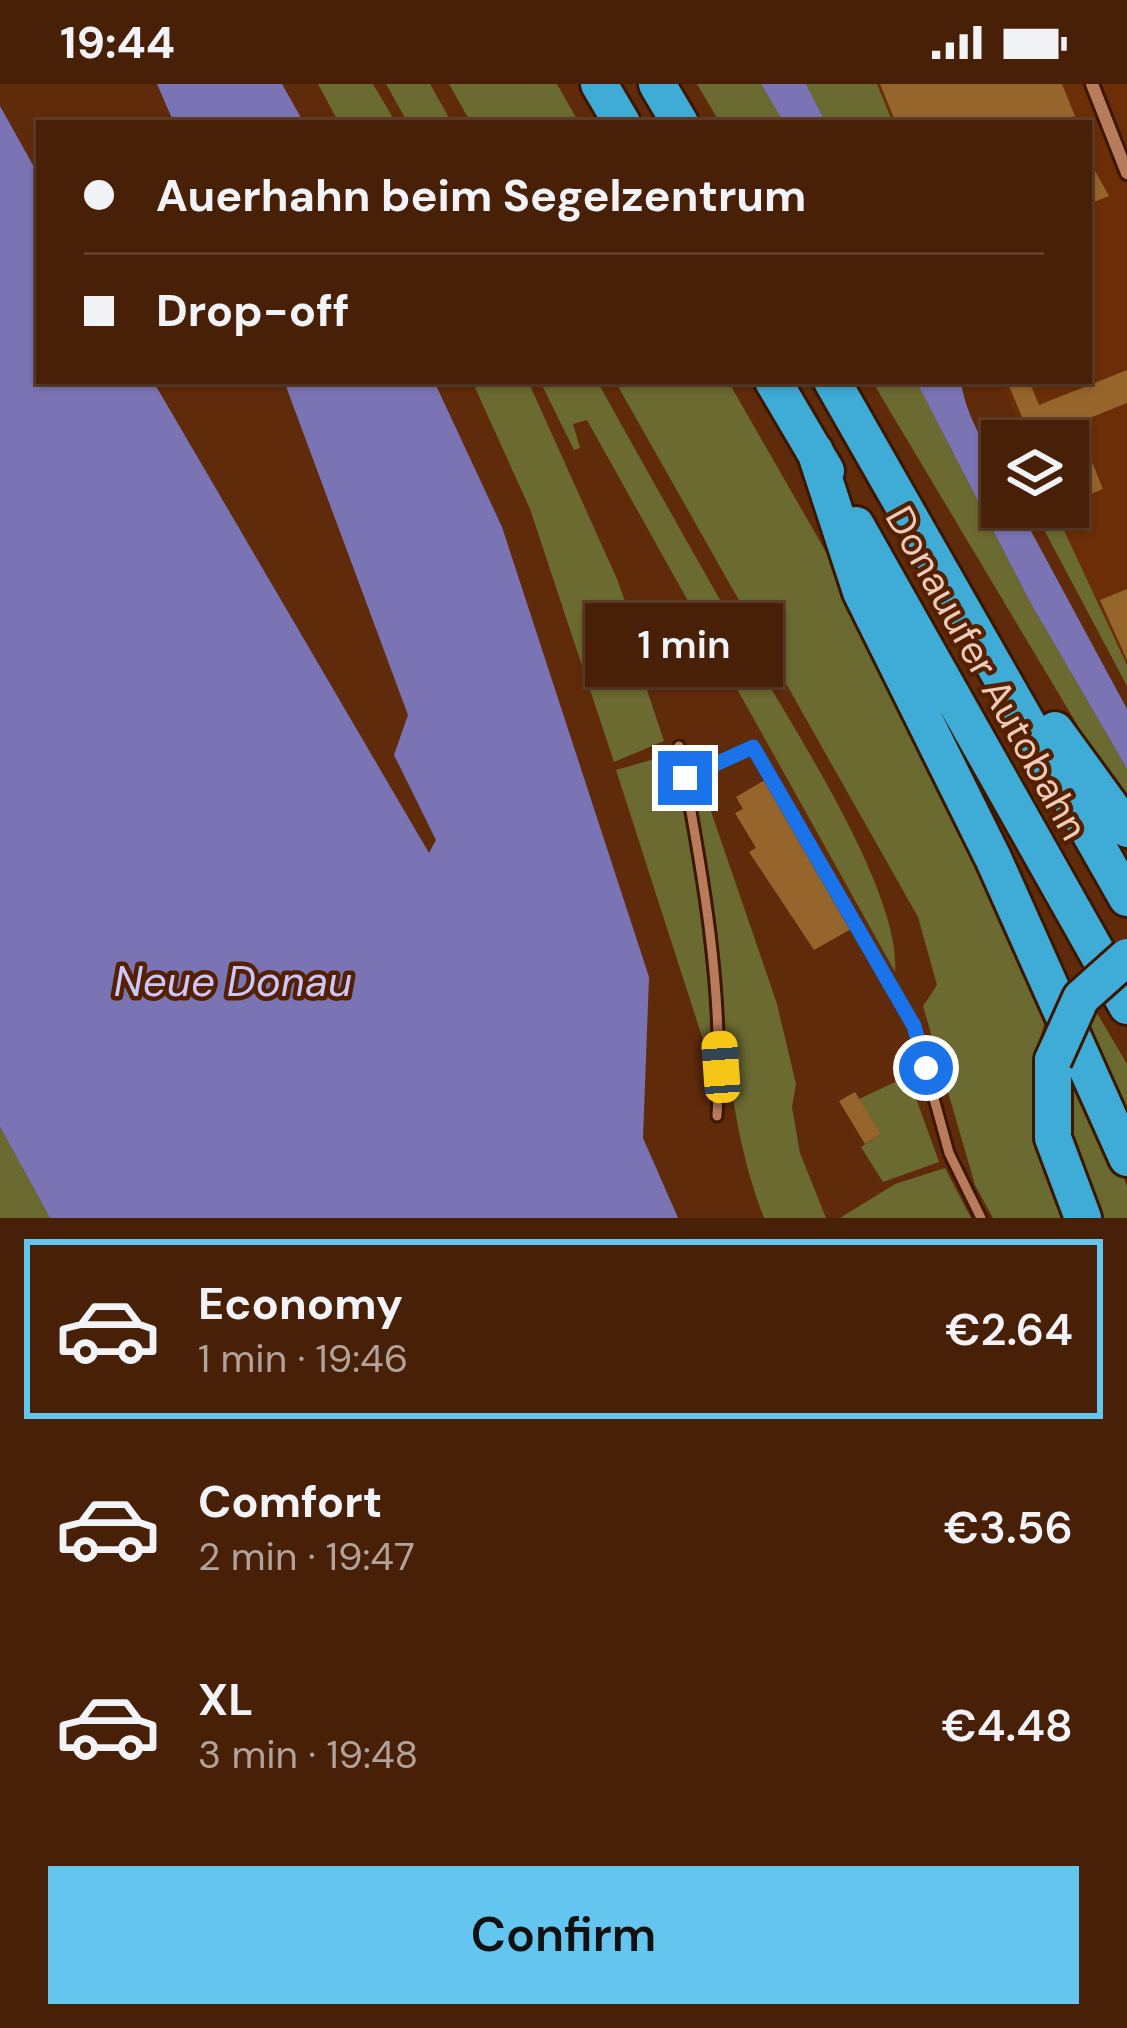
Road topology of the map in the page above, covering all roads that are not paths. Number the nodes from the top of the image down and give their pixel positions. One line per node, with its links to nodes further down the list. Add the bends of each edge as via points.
1 (598, 84): 4 (highway)
2 (657, 84): 5 (highway)
3 (1092, 84): 6 (street)
4 (620, 120)
5 (678, 120)
6 (1127, 173)
7 (775, 384): 9 (highway, Donauufer Autobahn)
8 (834, 384): 10 (highway, Donauufer Autobahn)
9 (815, 452): 16 (highway, Donauufer Autobahn); 18 (highway, via 861,592 993,858)
10 (968, 616): 13 (highway); 14 (highway, Donauufer Autobahn)
11 (679, 746): 12 (lane)
12 (685, 778): 17 (lane, via 709,920); 19 (lane, via 753,747 914,1026 949,1154)
13 (1127, 829)
14 (1127, 898)
15 (1127, 956): 20 (highway, bridge, via 1081,998 1053,1060 1053,1138)
16 (1127, 1006)
17 (717, 1116)
18 (1127, 1158)
19 (981, 1218)
20 (1083, 1218)

